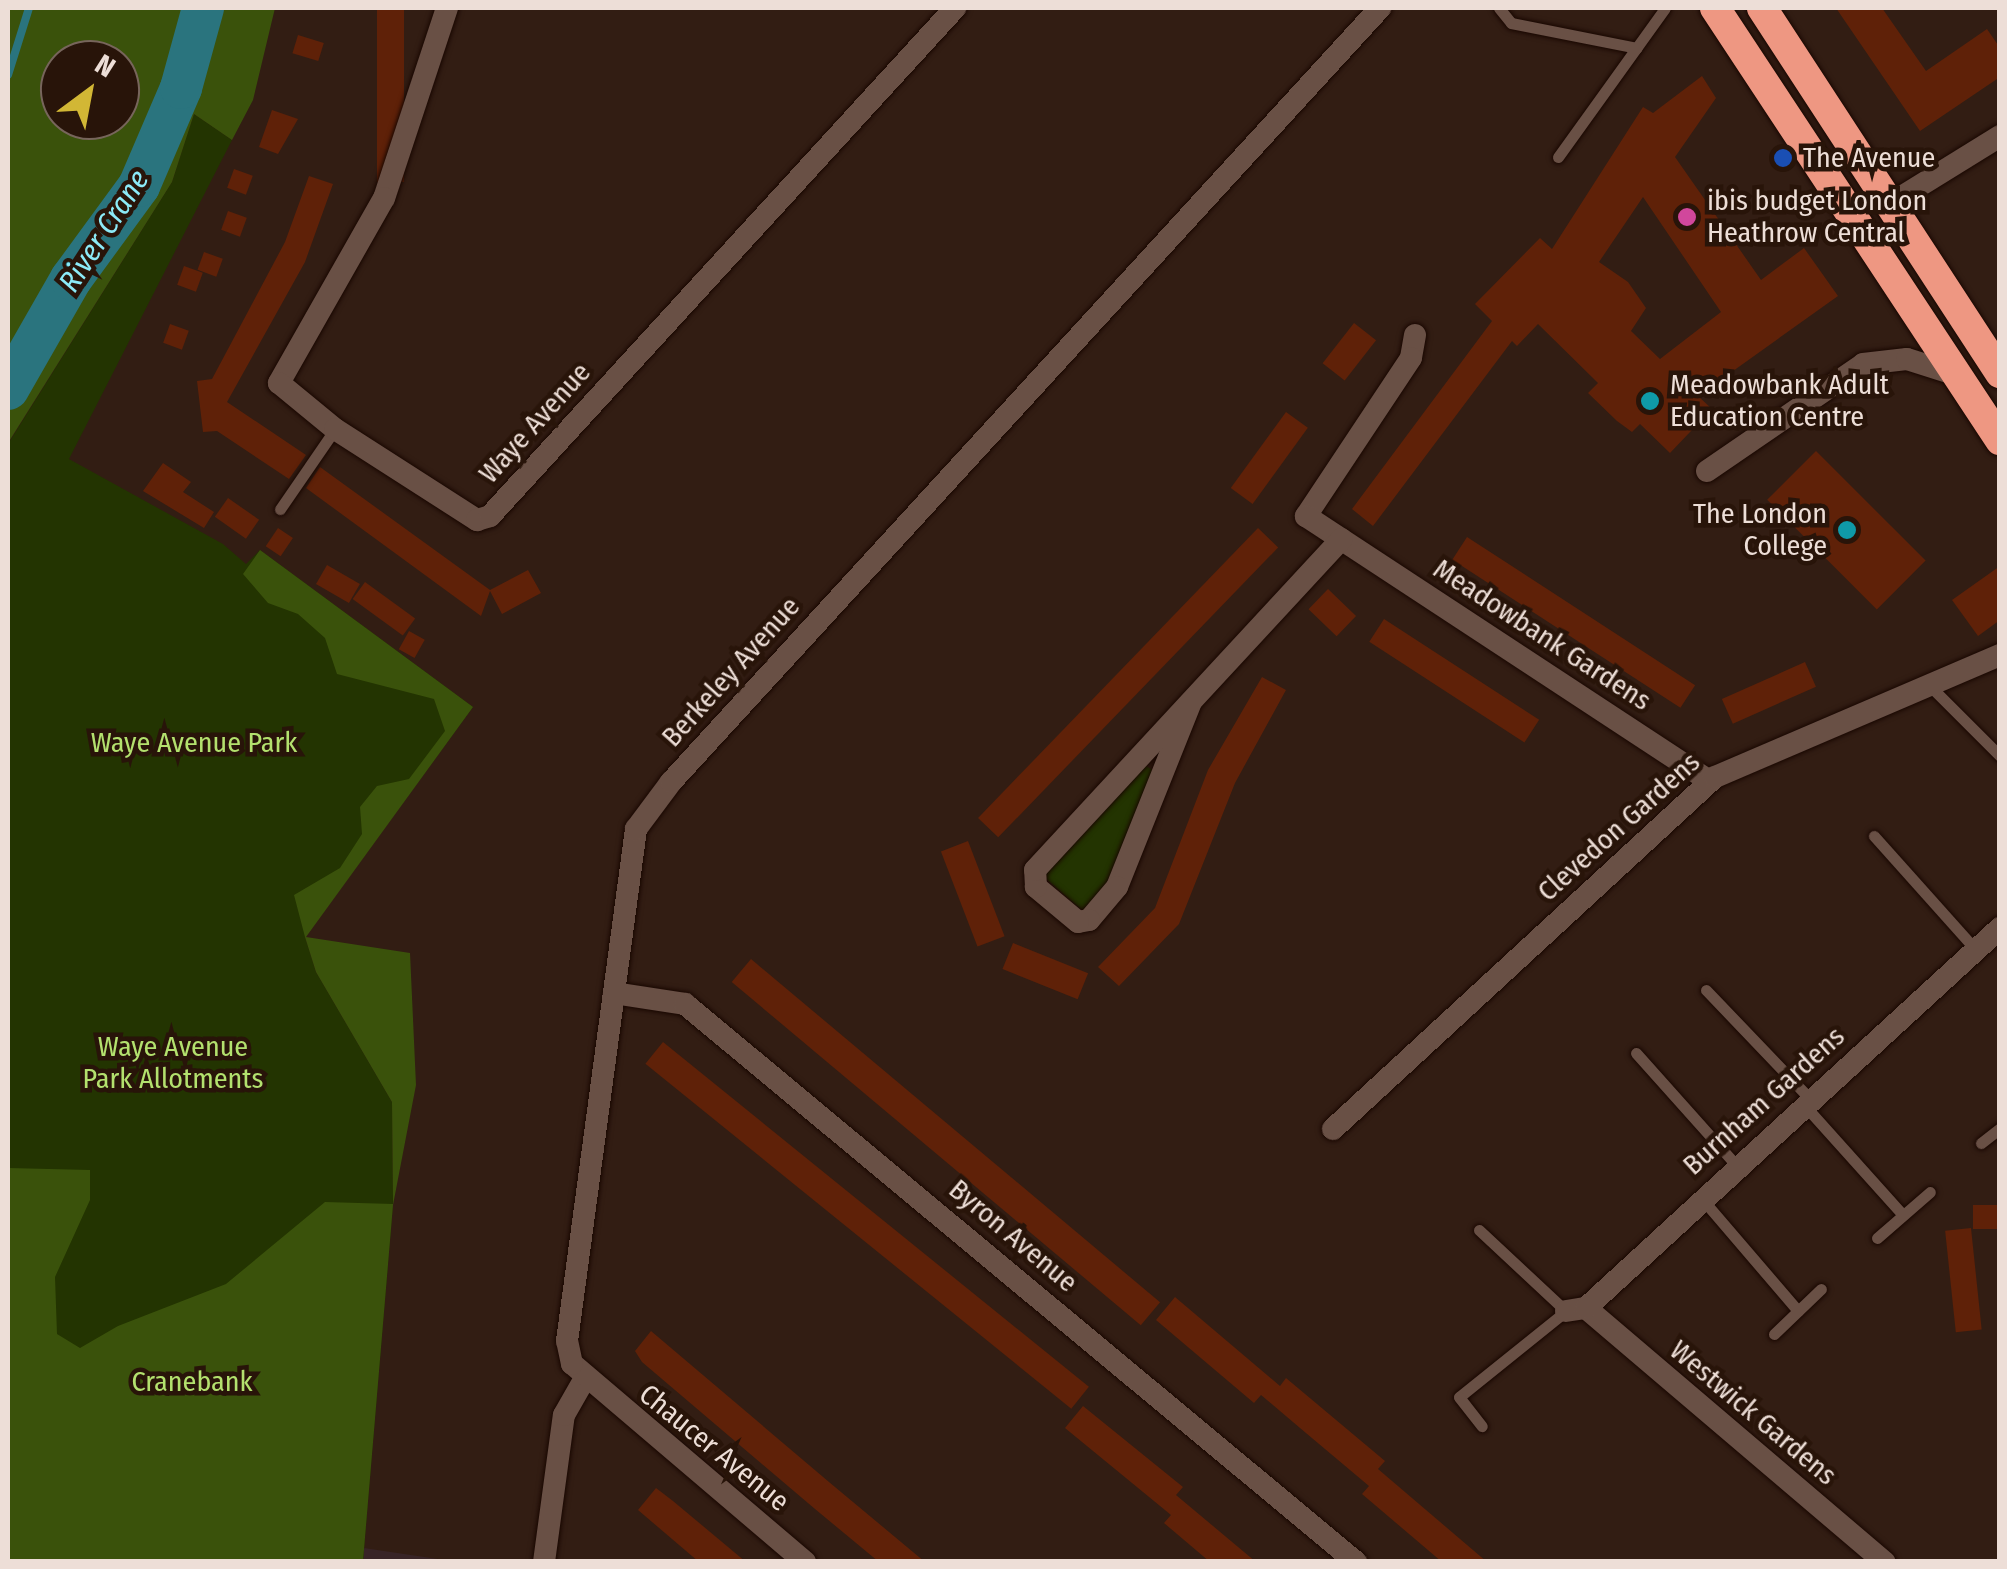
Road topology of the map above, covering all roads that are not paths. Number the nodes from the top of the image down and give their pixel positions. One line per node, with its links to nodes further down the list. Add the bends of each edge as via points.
1 (448, 8): 17 (street, Waye Avenue, via 384,198 278,383)
2 (955, 8): 17 (street, Waye Avenue, via 490,516 463,516)
3 (1380, 8): 31 (street, Berkeley Avenue, via 648,808 633,842)
4 (1498, 8): 8 (lane, via 1512,24)
5 (1666, 8): 8 (lane)
6 (1716, 8): 12 (highway)
7 (1762, 8): 11 (highway)
8 (1637, 48): 10 (lane)
9 (2000, 136): 11 (street)
10 (1558, 156)
11 (1890, 204): 15 (highway)
12 (1927, 330): 14 (street); 16 (highway)
13 (1415, 335): 21 (street, Meadowbank Gardens, via 1412,358 1304,509)
14 (1884, 360): 16 (street, via 1924,361); 19 (street, via 1846,372)
15 (2000, 373)
16 (1957, 376): 18 (highway)
17 (335, 429): 20 (lane)
18 (2000, 440)
19 (1706, 471)
20 (280, 509)
21 (1340, 539): 24 (street); 26 (street, Meadowbank Gardens)
22 (2000, 655): 23 (street, Clevedon Gardens)
23 (1930, 686): 25 (lane); 26 (street, Clevedon Gardens)
24 (1191, 702): 24 (street, via 1035,870 1036,887 1078,922 1089,920 1117,888)
25 (2000, 756)
26 (1710, 781): 35 (street, Clevedon Gardens)
27 (1874, 836): 29 (lane)
28 (2000, 928): 29 (street, Burnham Gardens)
29 (1976, 950): 33 (street, Burnham Gardens)
30 (1706, 990): 33 (lane)
31 (614, 993): 47 (street, Berkeley Avenue, via 567,1340); 51 (street, Byron Avenue, via 685,1004)
32 (1636, 1053): 37 (lane)
33 (1807, 1103): 37 (street, Burnham Gardens); 40 (lane)
34 (2000, 1128): 36 (lane)
35 (1332, 1129)
36 (1981, 1144)
37 (1738, 1167): 39 (street, Burnham Gardens)
38 (1930, 1192): 40 (lane)
39 (1701, 1198): 44 (street, Burnham Gardens); 45 (lane)
40 (1903, 1216): 42 (lane)
41 (1479, 1230): 44 (lane)
42 (1877, 1238)
43 (1821, 1289): 45 (lane)
44 (1576, 1310): 48 (lane, via 1459,1397); 52 (street, Westwick Gardens)
45 (1798, 1311): 46 (lane)
46 (1774, 1334)
47 (584, 1380): 49 (street, via 564,1415); 50 (street, Chaucer Avenue)
48 (1482, 1426)
49 (544, 1562)
50 (806, 1562)
51 (1356, 1562)
52 (1884, 1562)

